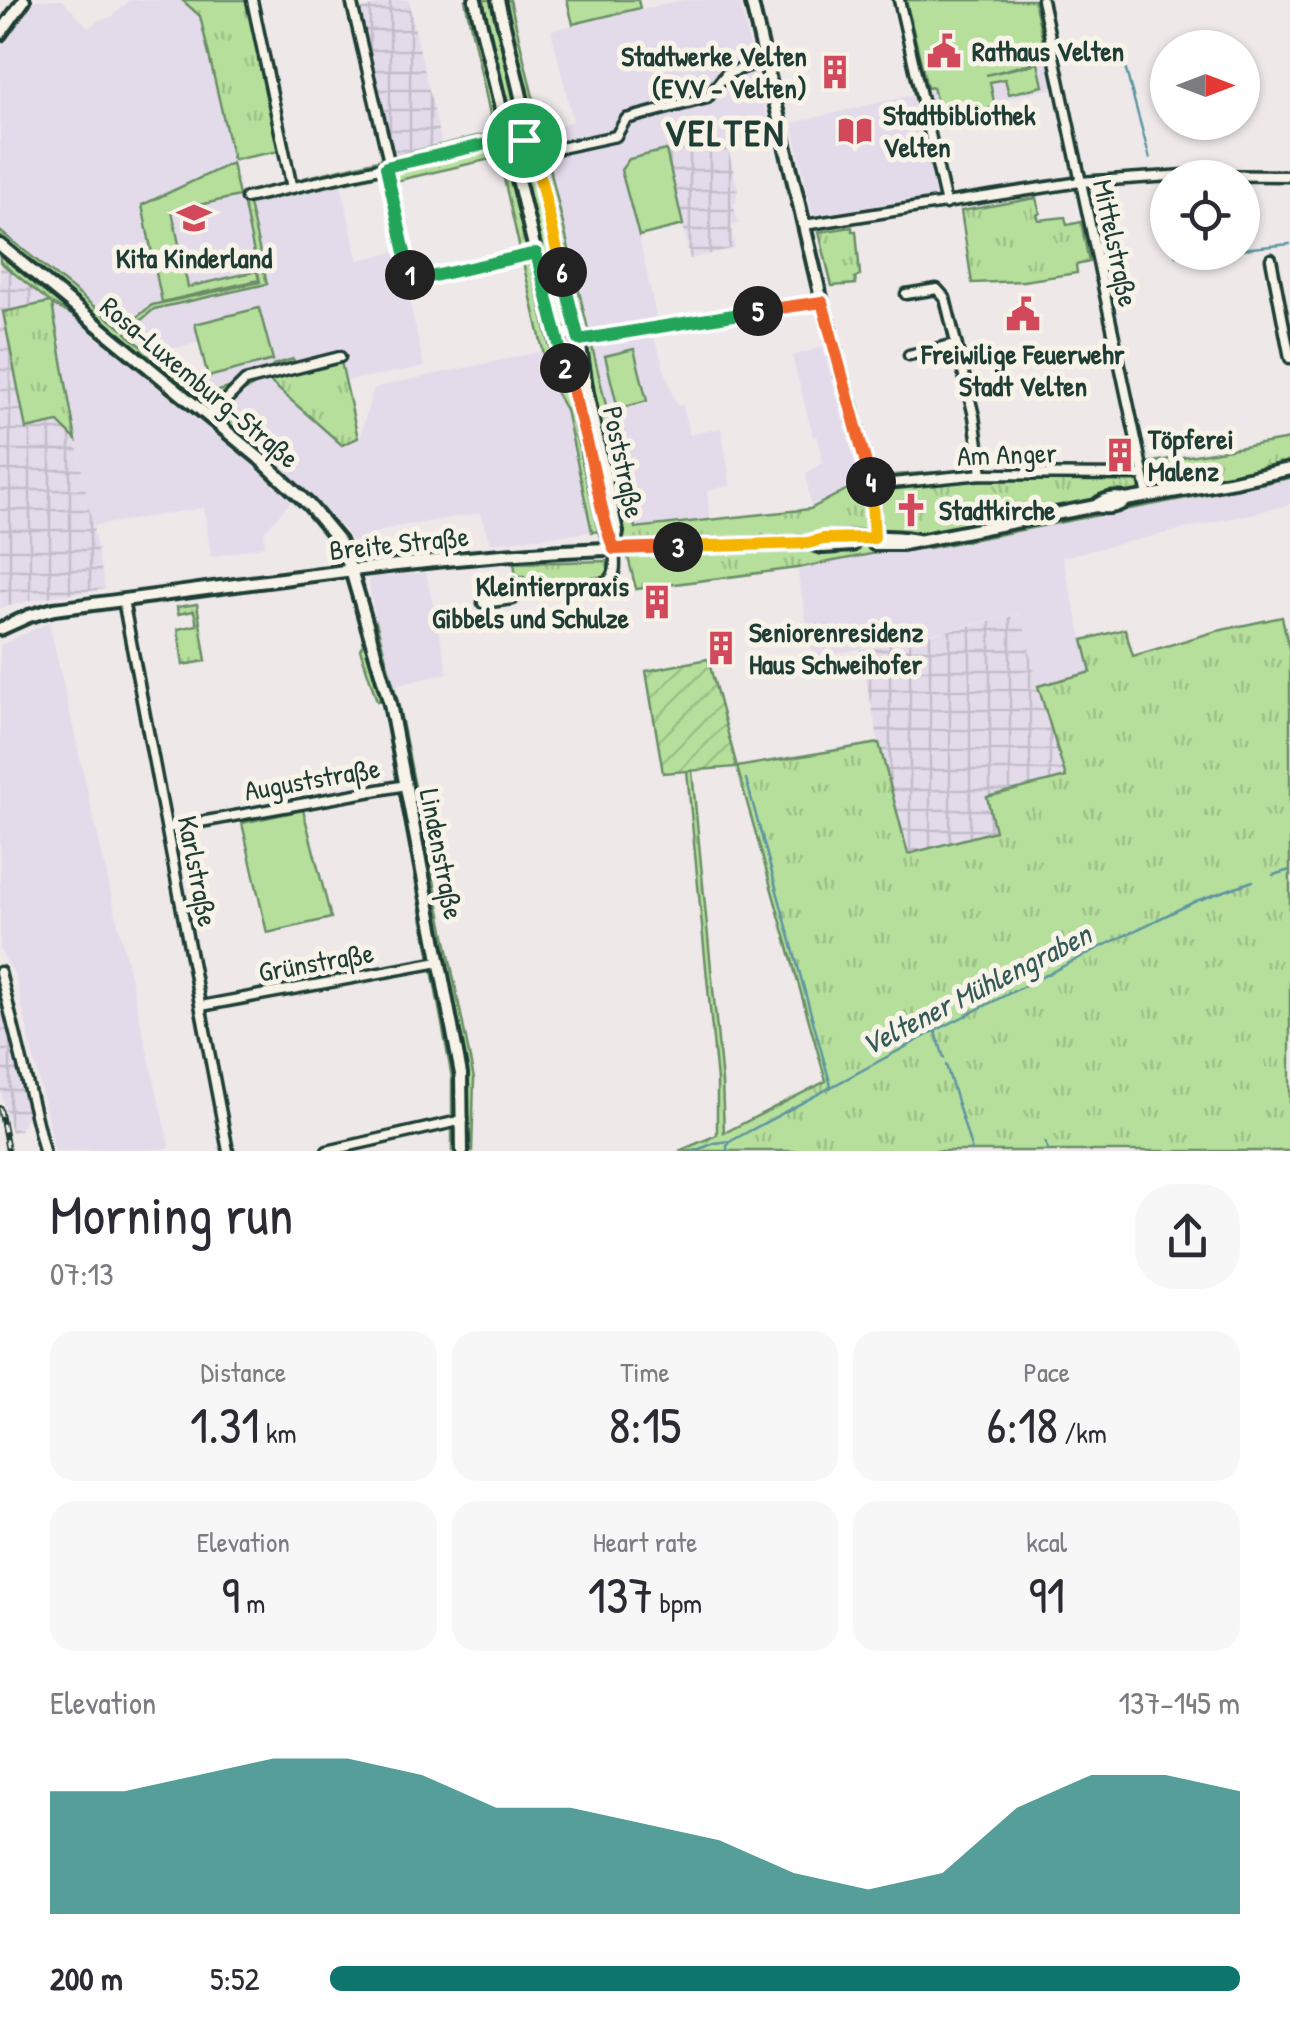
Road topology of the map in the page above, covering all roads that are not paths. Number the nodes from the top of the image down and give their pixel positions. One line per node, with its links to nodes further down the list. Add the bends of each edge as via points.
1 (24, 0): 9 (main road)
2 (252, 0): 17 (street)
3 (350, 0): 14 (street)
4 (476, 0): 12 (main road, Poststraße)
5 (498, 0): 11 (main road, Poststraße)
6 (751, 0): 10 (main road)
7 (900, 0): 19 (street)
8 (1042, 0): 16 (street, Mittelstraße)
9 (0, 34)
10 (766, 60): 13 (street, via 726,74 708,98 626,118 616,136); 20 (main road)
11 (532, 143): 12 (main road, via 526,152); 26 (main road, Poststraße)
12 (510, 146): 14 (street, via 499,141); 22 (main road, Poststraße)
13 (565, 147)
14 (388, 166): 17 (street); 22 (street, via 412,281)
15 (1290, 176): 16 (street)
16 (1080, 182): 19 (street); 35 (street, Mittelstraße)
17 (292, 188): 18 (street)
18 (246, 198)
19 (946, 204): 20 (street)
20 (804, 225): 25 (main road)
21 (0, 245): 32 (main road, Rosa-Luxemburg-Straße)
22 (536, 253): 27 (main road, Poststraße)
23 (1270, 259): 31 (street)
24 (906, 294): 28 (street, via 942,292)
25 (822, 302): 26 (street); 36 (main road)
26 (579, 340): 27 (main road, via 567,334); 39 (main road, Poststraße, via 617,532)
27 (558, 344): 39 (main road, Poststraße)
28 (956, 344): 29 (street); 34 (street)
29 (908, 355)
30 (340, 356): 32 (street, via 246,381)
31 (1290, 358)
32 (210, 418): 40 (main road, Rosa-Luxemburg-Straße, via 309,506 339,541)
33 (1290, 469): 37 (main road, Breite Straße)
34 (982, 474): 35 (street, Am Anger); 36 (street, Am Anger)
35 (1143, 475): 37 (street, Mittelstraße)
36 (872, 485): 38 (main road)
37 (1148, 496): 38 (main road, Breite Straße, via 917,540)
38 (874, 541): 39 (main road, Breite Straße)
39 (614, 549): 40 (main road, Breite Straße); 42 (street, via 615,574 605,583)
40 (352, 570): 41 (main road, Breite Straße); 44 (main road, Lindenstraße)
41 (122, 600): 43 (main road, Breite Straße, via 54,609); 45 (street, Karlstraße)
42 (482, 602)
43 (0, 629)
44 (406, 785): 45 (street, Auguststraße); 46 (main road, Lindenstraße)
45 (166, 828): 48 (street, Karlstraße)
46 (439, 962): 48 (street, Grünstraße); 49 (main road, Lindenstraße, via 461,1074)
47 (0, 972): 50 (street)
48 (201, 1006): 51 (street, Karlstraße)
49 (462, 1120): 52 (street); 53 (main road, Lindenstraße)
50 (44, 1151)
51 (228, 1151)
52 (327, 1151)
53 (462, 1151)

